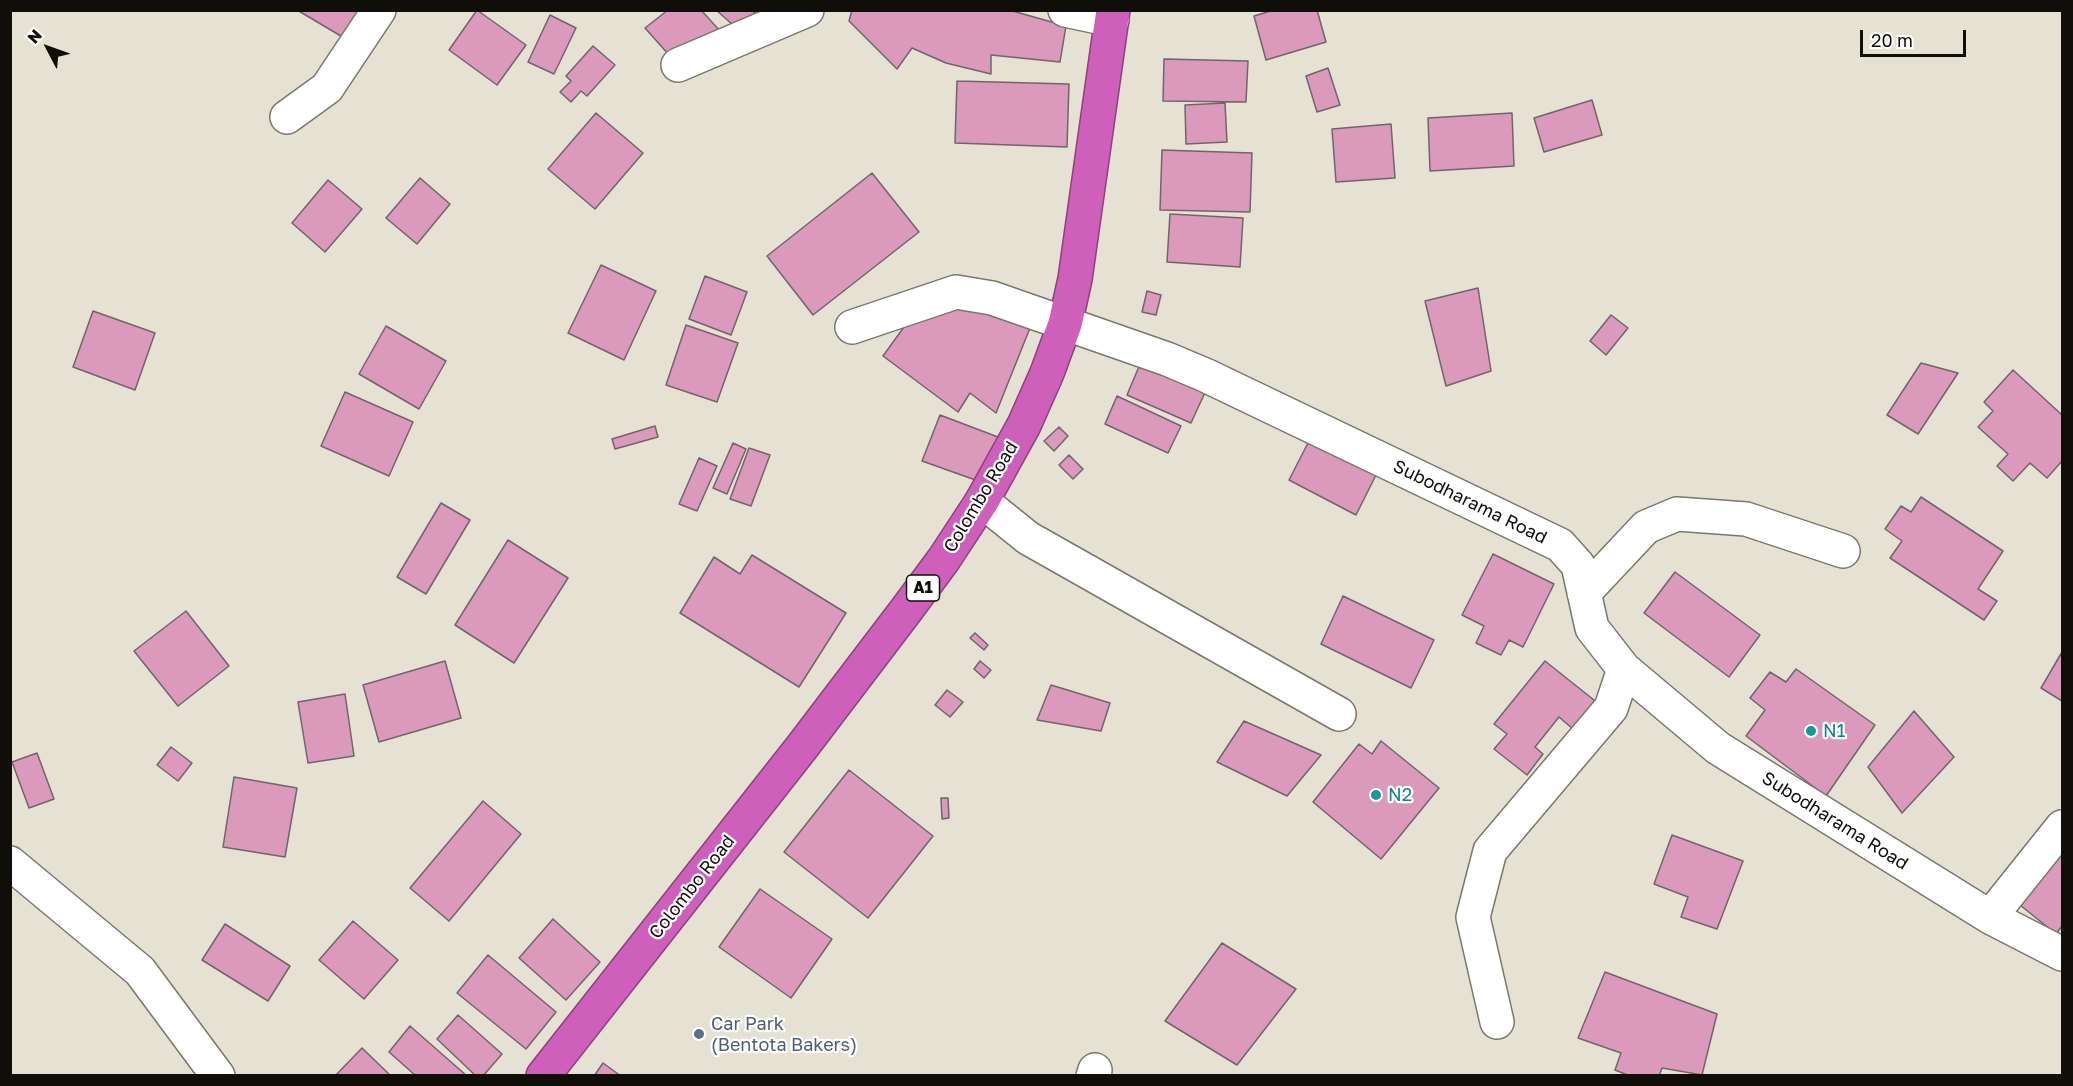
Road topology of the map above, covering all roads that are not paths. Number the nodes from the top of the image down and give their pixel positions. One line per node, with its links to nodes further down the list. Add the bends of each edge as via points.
1 (379, 10): 6 (street, via 327,88)
2 (807, 10): 5 (street)
3 (1065, 10): 4 (street)
4 (1112, 15): 7 (highway, Colombo Road / A1, via 1077,268)
5 (678, 64)
6 (287, 117)
7 (1065, 324): 8 (street, Subodharama Road, via 992,298 956,292); 9 (highway, Colombo Road / A1, via 1028,414); 11 (street, Subodharama Road, via 1205,375 1560,545 1578,565)
8 (852, 327)
9 (982, 501): 13 (street, via 1028,537); 20 (highway, Colombo Road / A1, via 858,674)
10 (1843, 551): 11 (street, via 1746,519 1677,514 1646,527)
11 (1584, 593): 12 (street, Subodharama Road, via 1592,628)
12 (1624, 669): 16 (street, Subodharama Road, via 1718,748); 18 (street, via 1611,708 1490,851 1473,917)
13 (1339, 714)
14 (2062, 827): 16 (street)
15 (10, 863): 19 (street, via 140,971)
16 (1990, 917): 17 (street, Subodharama Road)
17 (2062, 954)
18 (1497, 1022)
19 (218, 1076)
20 (543, 1076)

